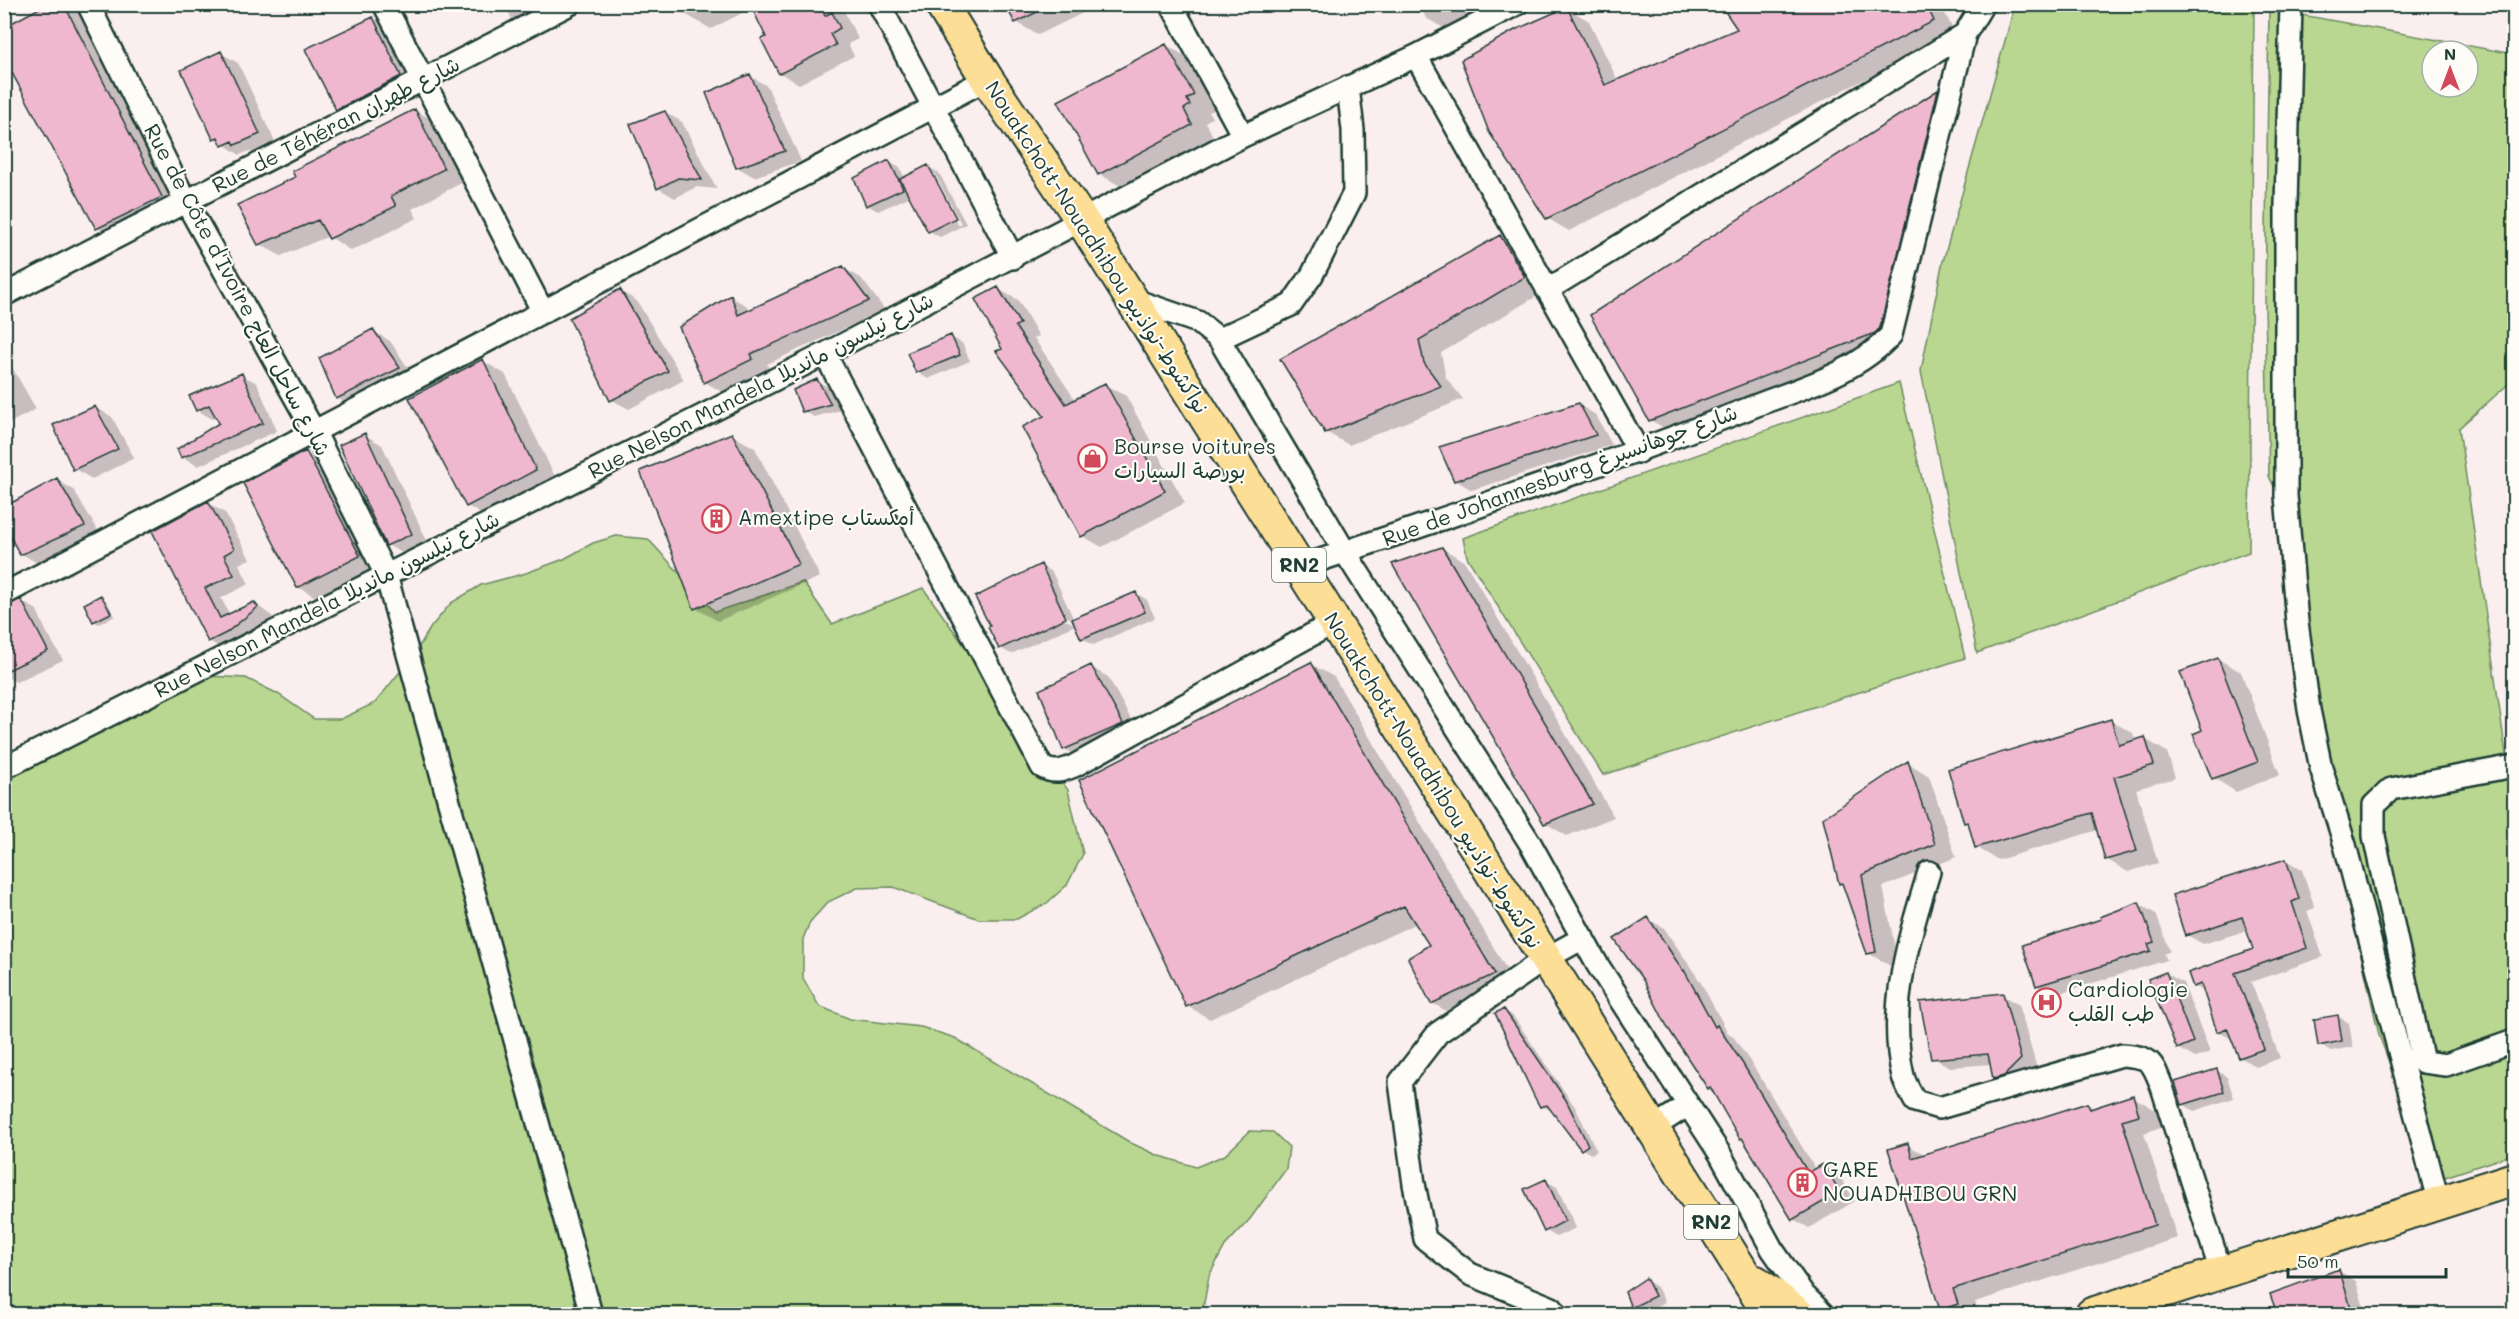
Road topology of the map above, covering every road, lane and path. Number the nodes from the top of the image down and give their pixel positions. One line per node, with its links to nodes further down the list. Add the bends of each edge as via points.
1 (88, 4): 17 (street, Rue de Côte d'Ivoire شارع ساحل العاج)
2 (384, 4): 13 (street)
3 (570, 4): 13 (street, Rue de Téhéran شارع طهران)
4 (879, 4): 15 (street)
5 (941, 4): 12 (highway, Nouakchott-Nouadhibou نواكشوط-نواذيبو / RN2)
6 (1172, 4): 16 (street)
7 (1517, 4): 11 (street, Rue Nelson Mandela شارع نيلسون مانديلا)
8 (1983, 4): 10 (street, Rue de Johannesburg شارع جوهانسبرغ)
9 (2291, 5): 42 (street, via 2286,496 2297,622 2321,768 2345,845)
10 (1965, 34): 20 (street); 27 (street, Rue de Johannesburg شارع جوهانسبرغ, via 1892,335 1878,350 1854,365)
11 (1416, 56): 14 (street, Rue Nelson Mandela شارع نيلسون مانديلا); 20 (street)
12 (987, 79): 15 (street); 18 (highway, Nouakchott-Nouadhibou نواكشوط-نواذيبو / RN2)
13 (424, 80): 17 (street, Rue de Téhéran شارع طهران); 23 (street)
14 (1348, 87): 16 (street, Rue Nelson Mandela شارع نيلسون مانديلا); 24 (street, via 1354,194 1292,305)
15 (932, 107): 19 (street); 23 (street)
16 (1243, 136): 18 (street, Rue Nelson Mandela شارع نيلسون مانديلا)
17 (186, 202): 21 (street, Rue de Téhéran شارع طهران); 26 (street, Rue de Côte d'Ivoire شارع ساحل العاج)
18 (1083, 222): 19 (street, Rue Nelson Mandela شارع نيلسون مانديلا); 22 (highway, Nouakchott-Nouadhibou نواكشوط-نواذيبو / RN2)
19 (1013, 258): 25 (street, Rue Nelson Mandela شارع نيلسون مانديلا)
20 (1547, 290): 27 (street)
21 (4, 295)
22 (1131, 298): 24 (street, via 1198,322); 29 (highway, Nouakchott-Nouadhibou نواكشوط-نواذيبو / RN2)
23 (543, 312): 26 (street)
24 (1220, 339): 28 (street)
25 (825, 354): 30 (street, Rue Nelson Mandela شارع نيلسون مانديلا); 32 (street, via 1042,767 1051,772 1074,766)
26 (315, 433): 30 (street, Rue de Côte d'Ivoire شارع ساحل العاج); 31 (street)
27 (1639, 452): 28 (street, Rue de Johannesburg شارع جوهانسبرغ)
28 (1345, 552): 29 (street, Rue de Johannesburg شارع جوهانسبرغ); 36 (street, via 1530,843)
29 (1300, 567): 32 (highway, Nouakchott-Nouadhibou نواكشوط-نواذيبو / RN2)
30 (386, 575): 34 (street, Rue Nelson Mandela شارع نيلسون مانديلا); 47 (street, Rue de Côte d'Ivoire شارع ساحل العاج)
31 (4, 594)
32 (1333, 623): 37 (highway, Nouakchott-Nouadhibou نواكشوط-نواذيبو / RN2)
33 (2514, 766): 38 (street, via 2391,789 2374,806 2374,836 2423,1062 2446,1065)
34 (4, 768)
35 (1929, 872): 45 (street, via 1906,945 1896,1030 1903,1078 1915,1101 1939,1108 2122,1055 2143,1056 2154,1065 2162,1087)
36 (1583, 938): 37 (street); 39 (street)
37 (1545, 959): 40 (highway, Nouakchott-Nouadhibou نواكشوط-نواذيبو / RN2); 48 (street, via 1438,1033 1400,1082 1425,1239 1470,1274 1552,1308)
38 (2514, 1041)
39 (1688, 1105): 40 (street); 43 (street)
40 (1651, 1129): 44 (highway, Nouakchott-Nouadhibou نواكشوط-نواذيبو / RN2)
41 (2514, 1179): 42 (highway)
42 (2439, 1204): 45 (highway)
43 (1772, 1249): 44 (street); 51 (street)
44 (1740, 1268): 49 (highway, Nouakchott-Nouadhibou نواكشوط-نواذيبو / RN2); 50 (highway)
45 (2221, 1272): 46 (highway)
46 (2103, 1313)
47 (591, 1314)
48 (1556, 1314)
49 (1769, 1314)
50 (1798, 1314)
51 (1823, 1314)

